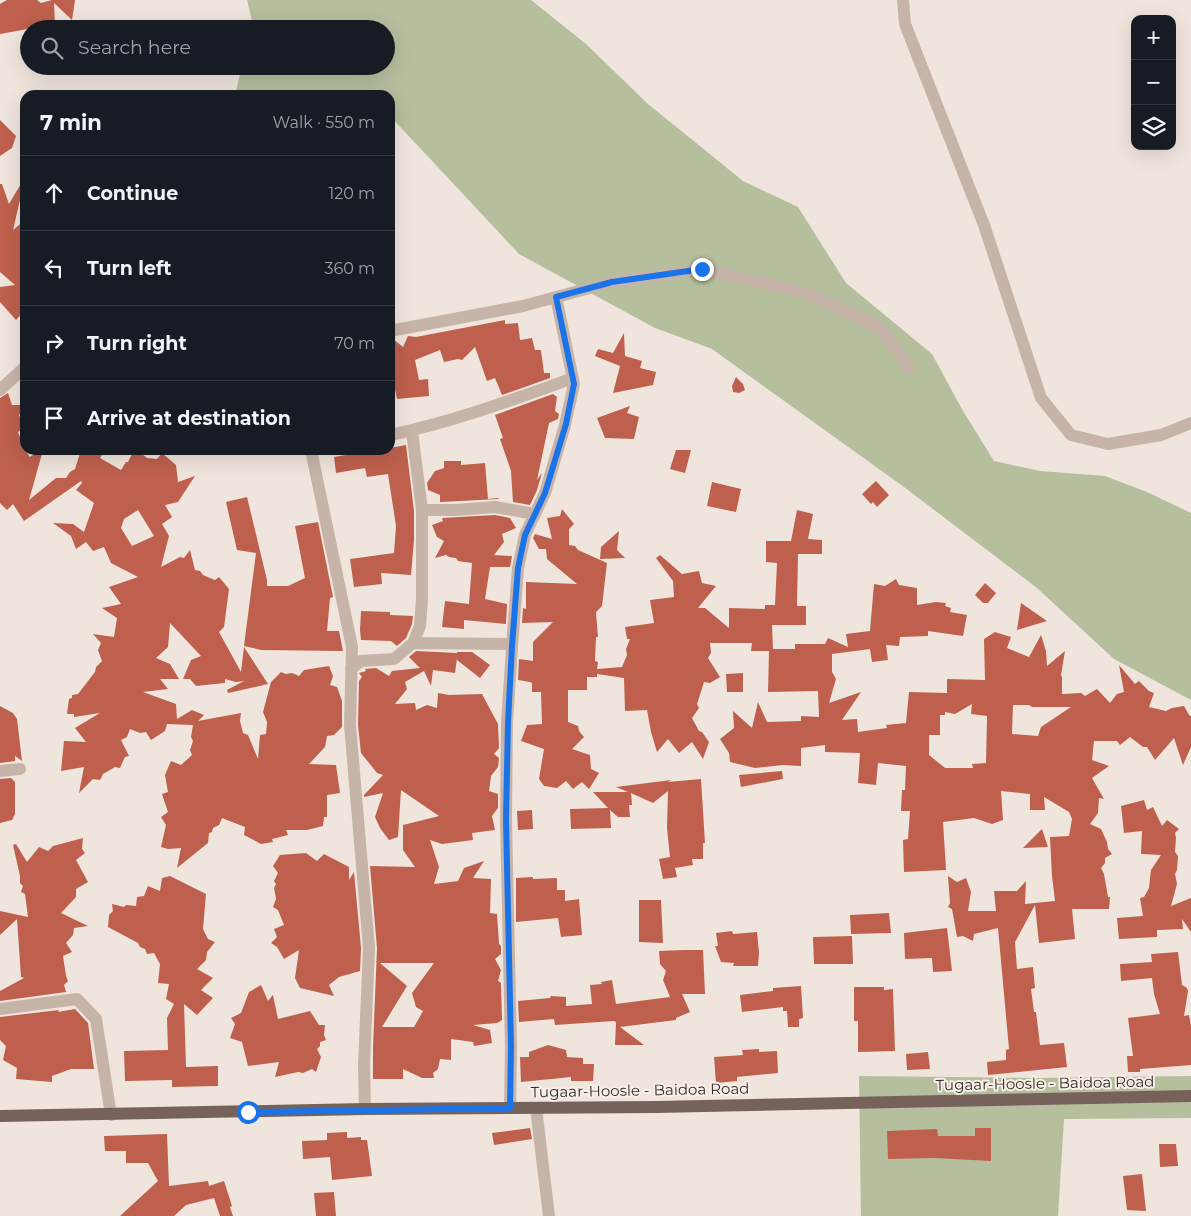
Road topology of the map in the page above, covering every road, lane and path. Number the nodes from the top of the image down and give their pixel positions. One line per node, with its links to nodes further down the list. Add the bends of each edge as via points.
1 (903, 0): 8 (street, via 905,24 984,226 1041,398 1071,435 1108,444 1161,435)
2 (556, 297): 3 (street); 4 (street, via 612,282 702,269 806,293 881,328); 6 (street)
3 (395, 330)
4 (909, 368)
5 (20, 372): 7 (street)
6 (573, 378): 9 (street, via 481,411); 13 (street, via 566,424)
7 (0, 390)
8 (1191, 423)
9 (412, 430): 10 (street); 12 (street)
10 (395, 434)
11 (315, 455): 16 (street, via 330,548 352,647)
12 (422, 510): 13 (street, via 495,507); 14 (street, via 422,598 420,626)
13 (536, 514): 15 (street, via 525,535 518,568)
14 (413, 642): 15 (street); 16 (street, via 394,659 361,660)
15 (512, 644): 21 (street, via 506,819)
16 (351, 669): 23 (street, via 350,725 369,948)
17 (20, 769): 18 (street)
18 (0, 771)
19 (0, 1010): 24 (street, via 77,999 96,1019)
20 (1191, 1096): 22 (main road, Tugaar-Hoosle - Baidoa Road)
21 (510, 1108): 22 (main road, Tugaar-Hoosle - Baidoa Road); 23 (main road, Tugaar-Hoosle - Baidoa Road)
22 (536, 1108): 26 (street)
23 (365, 1109): 24 (main road, Tugaar-Hoosle - Baidoa Road)
24 (111, 1115): 25 (main road, Tugaar-Hoosle - Baidoa Road)
25 (0, 1116)
26 (549, 1216)

